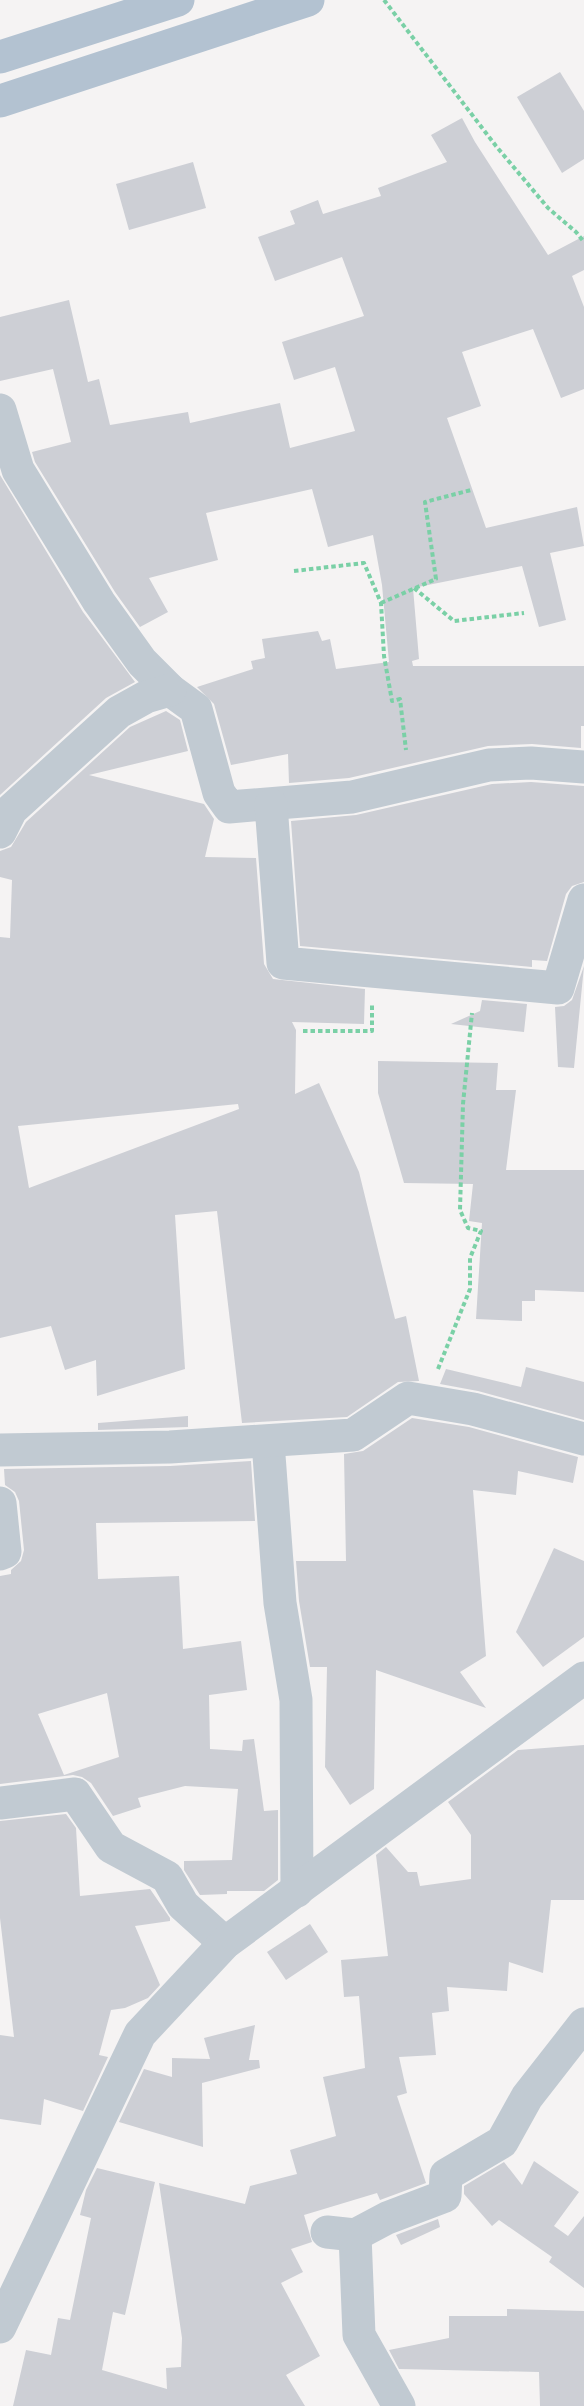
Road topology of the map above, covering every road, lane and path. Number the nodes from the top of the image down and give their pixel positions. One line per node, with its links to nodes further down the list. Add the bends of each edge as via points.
1 (178, 0): 4 (main road)
2 (308, 0): 5 (main road)
3 (384, 0): 6 (path, via 496,146 548,208)
4 (0, 57)
5 (0, 101)
6 (584, 242)
7 (0, 410): 13 (street, via 18,470 99,602 142,662)
8 (471, 490): 10 (path, via 425,502 436,579)
9 (294, 571): 11 (path, via 364,563)
10 (414, 588): 11 (path); 12 (path, via 454,621)
11 (381, 603): 15 (path, via 384,656 392,701 400,699)
12 (524, 613)
13 (170, 690): 16 (street, via 196,709 219,793 229,807); 17 (street, via 146,697 119,712 11,810)
14 (584, 767): 15 (street, via 489,765)
15 (409, 784): 16 (street, via 352,797)
16 (271, 806): 19 (street, via 283,963)
17 (0, 832)
18 (584, 900): 20 (street, via 558,988)
19 (373, 972): 20 (street); 21 (path, via 372,1031)
20 (474, 980): 22 (path, via 463,1104 460,1210 468,1228 481,1231 470,1258 470,1288)
21 (303, 1030)
22 (425, 1401): 23 (street, via 473,1409); 24 (street, via 408,1398 353,1436)
23 (584, 1439)
24 (268, 1442): 25 (street); 30 (street, via 280,1603 296,1700)
25 (0, 1450)
26 (0, 1503): 27 (street, via 5,1552)
27 (0, 1554)
28 (584, 1678): 30 (street)
29 (0, 1803): 31 (street, via 75,1794 111,1847 167,1877 183,1905)
30 (297, 1891): 31 (street)
31 (225, 1943): 33 (street, via 140,2034)
32 (584, 2024): 34 (street, via 527,2097 502,2142 446,2175 445,2196 341,2234 359,2335)
33 (0, 2327)
34 (399, 2406)

